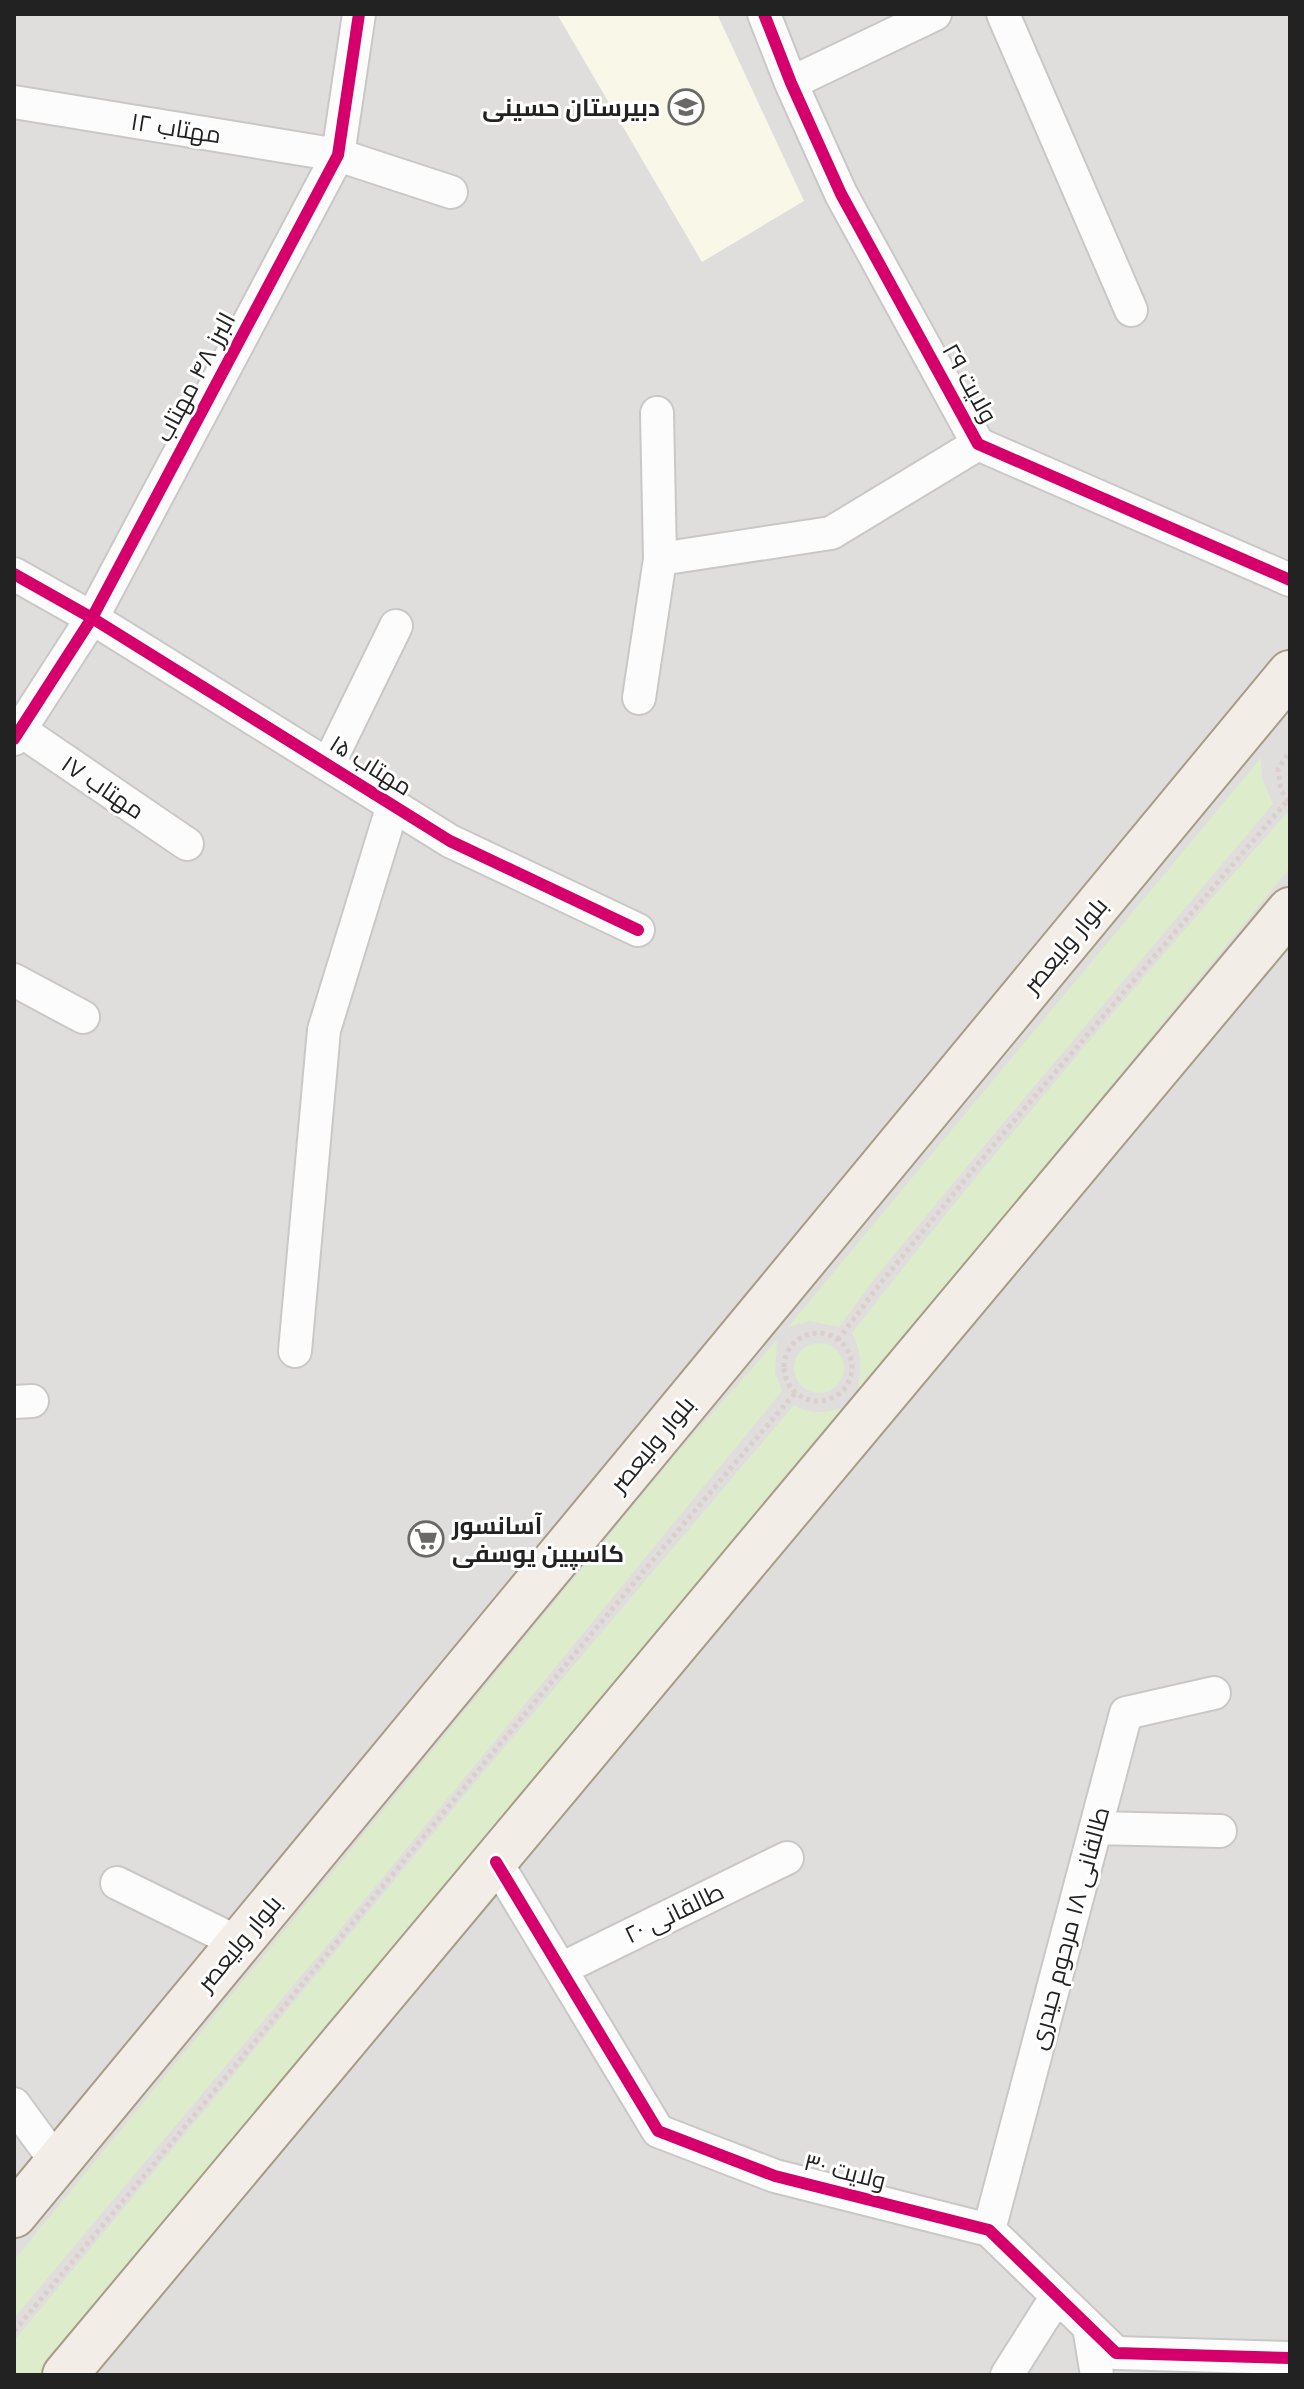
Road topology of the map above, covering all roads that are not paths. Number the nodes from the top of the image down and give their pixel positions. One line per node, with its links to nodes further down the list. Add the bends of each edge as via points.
1 (359, 14): 7 (street, البرز ۴۸ مهتاب)
2 (764, 14): 5 (street, ولایت ٢٩)
3 (935, 14): 5 (street)
4 (1003, 14): 9 (street)
5 (791, 83): 11 (street, ولایت ٢٩, via 841,194)
6 (14, 102): 7 (street, مهتاب ۱۲)
7 (338, 155): 8 (street, مهتاب ۱۲); 15 (street, البرز ۴۸ مهتاب)
8 (451, 192)
9 (1131, 310)
10 (657, 413): 12 (street)
11 (978, 444): 12 (street, via 831,533); 14 (street, ولایت ٢٩)
12 (660, 559): 18 (street)
13 (14, 574): 15 (street, مهتاب ۱۵)
14 (1290, 580)
15 (92, 618): 20 (street, البرز ۴۸ مهتاب); 21 (street, مهتاب ۱۵)
16 (396, 626): 21 (street)
17 (1290, 673): 22 (main road, بلوار ولیعصر)
18 (639, 698)
19 (1290, 703): 22 (main road)
20 (17, 735): 24 (street, مهتاب ۱۷)
21 (328, 765): 23 (street, مهتاب ۱۵)
22 (1201, 780): 36 (main road, بلوار ولیعصر)
23 (393, 805): 26 (street, مهتاب ۱۵, via 450,841); 29 (street, via 324,1030)
24 (187, 844)
25 (1290, 910): 34 (main road)
26 (638, 930)
27 (14, 980): 28 (street)
28 (83, 1017)
29 (295, 1351)
30 (1214, 1693): 31 (street, طالقانی ۱۸ مرحوم حیدری, via 1126,1713)
31 (1096, 1828): 32 (street); 41 (street, طالقانی ۱۸ مرحوم حیدری)
32 (1220, 1831)
33 (787, 1858): 37 (street, طالقانی ۲۰)
34 (496, 1862): 37 (street, ولایت ۳۰); 45 (main road)
35 (117, 1883): 36 (street)
36 (239, 1943): 39 (main road, بلوار ولیعصر)
37 (561, 1969): 41 (street, ولایت ۳۰, via 658,2131 775,2176)
38 (14, 2104): 39 (street)
39 (57, 2163): 40 (main road, بلوار ولیعصر)
40 (14, 2215)
41 (989, 2230): 42 (street, ولایت ۳۰)
42 (1057, 2296): 43 (street, ولایت ۳۰); 46 (street)
43 (1089, 2327): 44 (street, ولایت ۳۰, via 1116,2353); 47 (street)
44 (1290, 2358)
45 (65, 2375)
46 (1007, 2375)
47 (1097, 2375)

